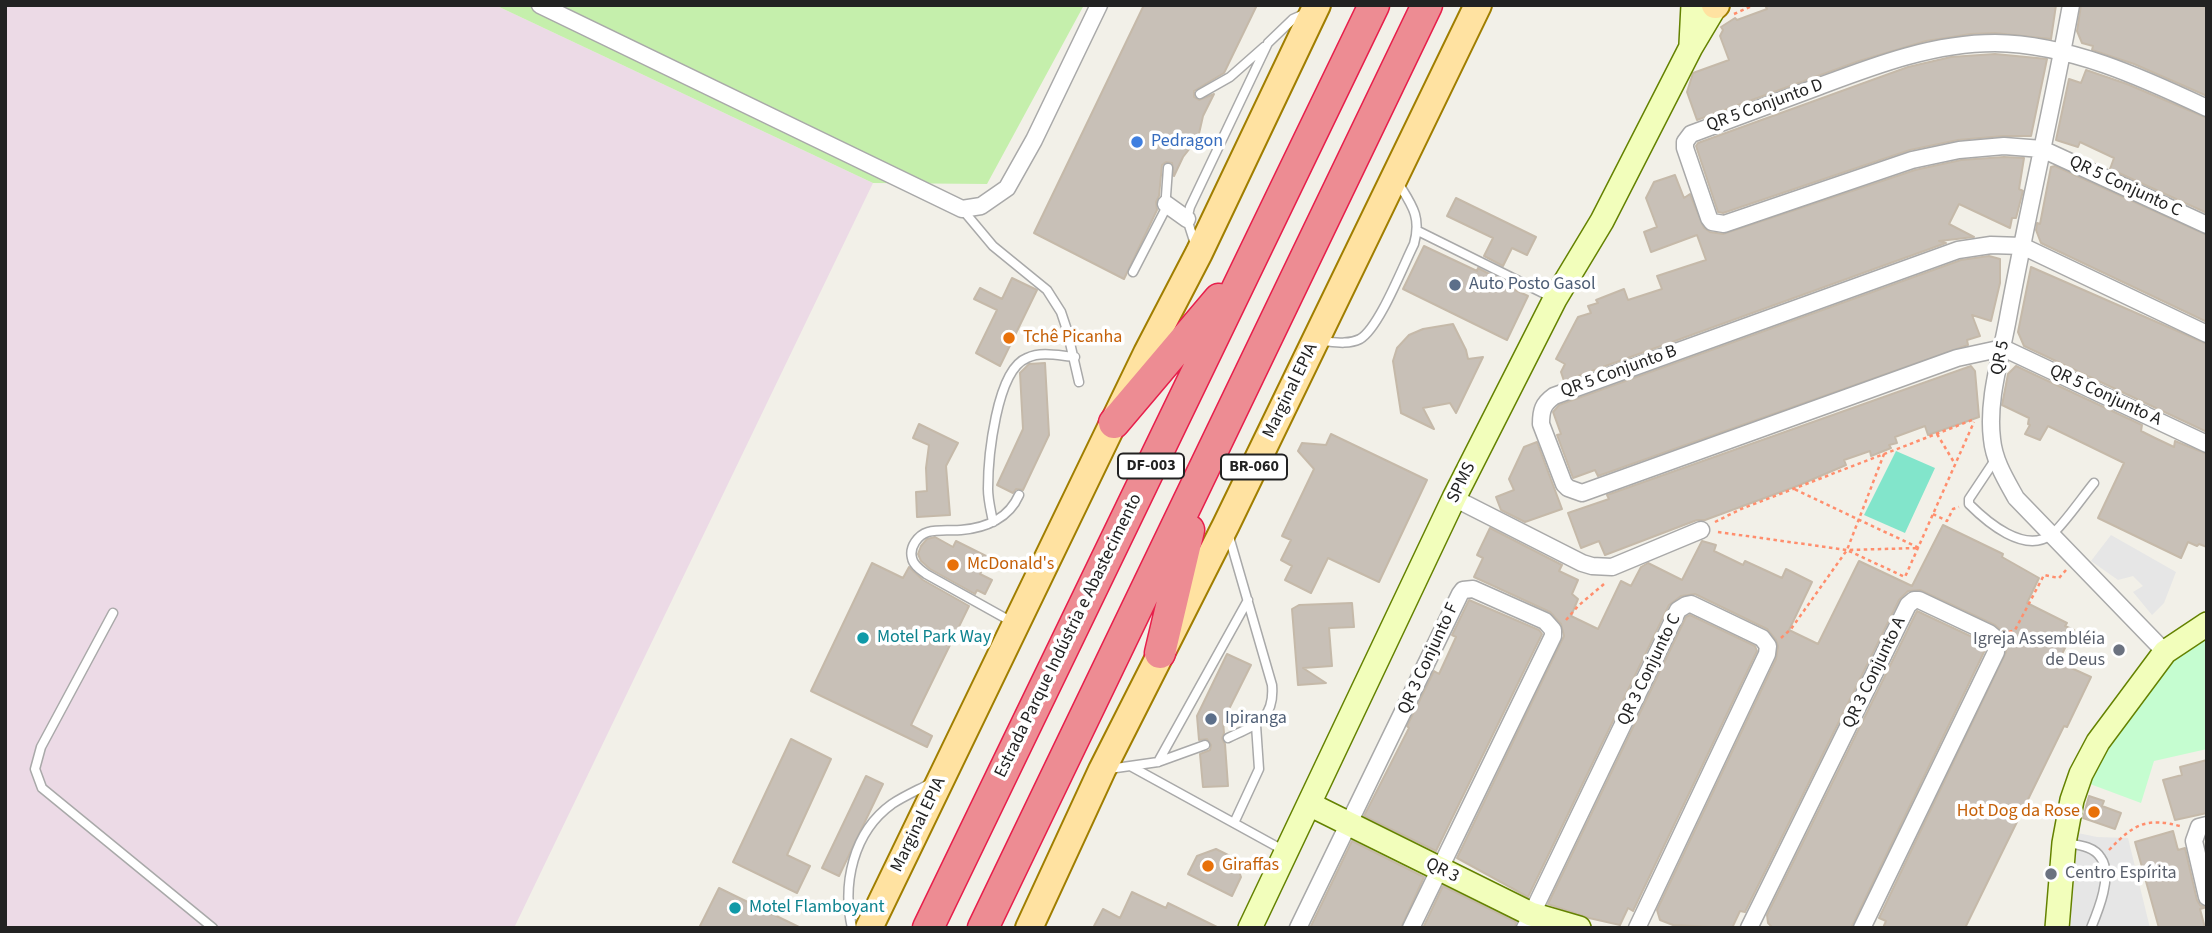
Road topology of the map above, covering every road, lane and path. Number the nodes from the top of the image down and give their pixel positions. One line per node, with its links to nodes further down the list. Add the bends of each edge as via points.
1 (540, 5): 19 (street)
2 (1099, 5): 19 (street, via 1007,188 981,206)
3 (1374, 5): 25 (highway, Estrada Parque Indústria e Abastecimento / DF-003)
4 (1427, 5): 41 (highway, DF-003)
5 (1479, 5): 17 (main road, Marginal EPIA / BR-060)
6 (1693, 5): 11 (street, SPMS)
7 (1716, 5): 11 (street, SPMS)
8 (2071, 5): 12 (street, QR 5)
9 (1314, 7): 10 (lane); 24 (main road, Marginal EPIA)
10 (1268, 43): 13 (lane, via 1230,77); 20 (lane)
11 (1691, 47): 27 (street, SPMS, via 1602,221)
12 (2062, 54): 14 (street, via 2127,71); 15 (street, QR 5); 15 (street, QR 5 Conjunto D, via 1994,43 1934,50 1879,64 1703,129 1690,134 1685,142 1709,218 1724,224 1912,160 1977,147)
13 (1199, 94)
14 (2207, 108)
15 (2042, 149): 21 (street, QR 5 Conjunto C); 23 (street, QR 5)
16 (1168, 169): 18 (lane)
17 (1395, 177): 22 (lane, via 1417,215); 29 (main road, Marginal EPIA / BR-060)
18 (1166, 204): 20 (street); 26 (lane)
19 (962, 209): 31 (lane, via 993,246 1046,290 1060,312)
20 (1187, 219): 24 (lane)
21 (2207, 225)
22 (1418, 231): 27 (lane); 29 (lane, via 1371,329 1346,343)
23 (2022, 246): 28 (street); 30 (street, QR 5); 30 (street, QR 5 Conjunto B, via 1958,250 1554,396 1542,408 1541,424 1564,484 1582,493 1957,358)
24 (1199, 253): 35 (main road, Marginal EPIA)
25 (1248, 264): 35 (highway); 86 (highway, Estrada Parque Indústria e Abastecimento / DF-003)
26 (1133, 272)
27 (1555, 299): 45 (street, SPMS)
28 (2207, 334)
29 (1315, 340): 50 (main road, Marginal EPIA / BR-060)
30 (2003, 348): 33 (street, QR 5); 37 (street, QR 5 Conjunto A)
31 (1075, 358): 32 (lane); 49 (lane, via 1028,357 1012,372 1002,393 989,461)
32 (1079, 382)
33 (1993, 408): 34 (path); 39 (street, QR 5)
34 (1975, 419): 36 (path); 40 (path)
35 (1114, 424): 60 (main road, Marginal EPIA)
36 (1937, 433): 38 (path); 40 (path)
37 (2207, 444)
38 (1884, 454): 43 (path); 48 (path)
39 (1996, 459): 46 (lane); 52 (street, QR 5, via 2016,498)
40 (1955, 464): 47 (path)
41 (1202, 476): 65 (highway); 87 (highway, DF-003)
42 (2094, 483): 52 (lane)
43 (1794, 489): 48 (path); 54 (path, via 1715,520 1709,531)
44 (1019, 495): 49 (lane, via 1007,514)
45 (1454, 498): 56 (street, via 1582,563 1602,568); 73 (street, SPMS)
46 (1969, 503): 47 (path, via 1953,509 1947,521); 52 (lane, via 2018,539)
47 (1933, 514): 53 (path)
48 (1860, 520): 53 (path); 54 (path)
49 (993, 522): 60 (lane, via 923,534 912,558 926,574)
50 (1226, 525): 57 (lane); 65 (main road, Marginal EPIA / BR-060)
51 (1701, 530): 56 (street)
52 (2050, 535): 55 (street, QR 5)
53 (1919, 548): 54 (path); 54 (path, via 1905,577)
54 (1847, 550): 63 (path, via 1786,635)
55 (2075, 560): 62 (path, via 2059,578 2043,575 2015,630); 64 (street, QR 5)
56 (1623, 563): 61 (path)
57 (1248, 600): 66 (lane, via 1273,696 1265,718); 69 (lane)
58 (113, 614): 83 (lane, via 41,747 35,769 42,788)
59 (2207, 624): 64 (street)
60 (1017, 625): 72 (main road, Marginal EPIA)
61 (1553, 630): 75 (street, QR 3 Conjunto F, via 1545,621 1474,589 1463,590); 80 (street)
62 (1995, 638): 94 (street, QR 3 Conjunto A, via 1919,600 1911,601); 95 (street, via 1996,652)
63 (1768, 646): 82 (street, QR 3 Conjunto C, via 1762,638 1691,604 1678,610); 93 (street)
64 (2165, 652): 77 (street, via 2098,742 2081,774)
65 (1160, 653): 71 (main road, Marginal EPIA / BR-060)
66 (1256, 725): 67 (lane); 74 (lane, via 1259,769)
67 (1228, 738)
68 (1205, 745): 69 (lane)
69 (1158, 762): 70 (lane)
70 (1132, 767): 71 (lane); 74 (lane)
71 (1102, 770): 88 (main road, Marginal EPIA / BR-060)
72 (943, 776): 84 (lane, via 891,805 862,841 847,889); 85 (main road, Marginal EPIA)
73 (1309, 804): 75 (street, QR 3); 78 (street, SPMS)
74 (1234, 823): 78 (lane)
75 (1350, 824): 80 (street, QR 3); 90 (street, QR 3 Conjunto F)
76 (2201, 828): 79 (path, via 2159,822 2140,825); 81 (street, via 2194,841)
77 (2064, 843): 79 (lane, via 2084,845); 96 (street)
78 (1286, 852): 89 (street, SPMS)
79 (2102, 858): 97 (lane, via 2106,872 2100,909)
80 (1440, 870): 82 (street, QR 3); 91 (street)
81 (2207, 897)
82 (1528, 921): 92 (street, QR 3)
83 (214, 928)
84 (852, 928)
85 (869, 928)
86 (928, 928)
87 (983, 928)
88 (1029, 928)
89 (1250, 928)
90 (1298, 928)
91 (1411, 928)
92 (1579, 928)
93 (1637, 928)
94 (1749, 928)
95 (1862, 928)
96 (2057, 928)
97 (2091, 928)

